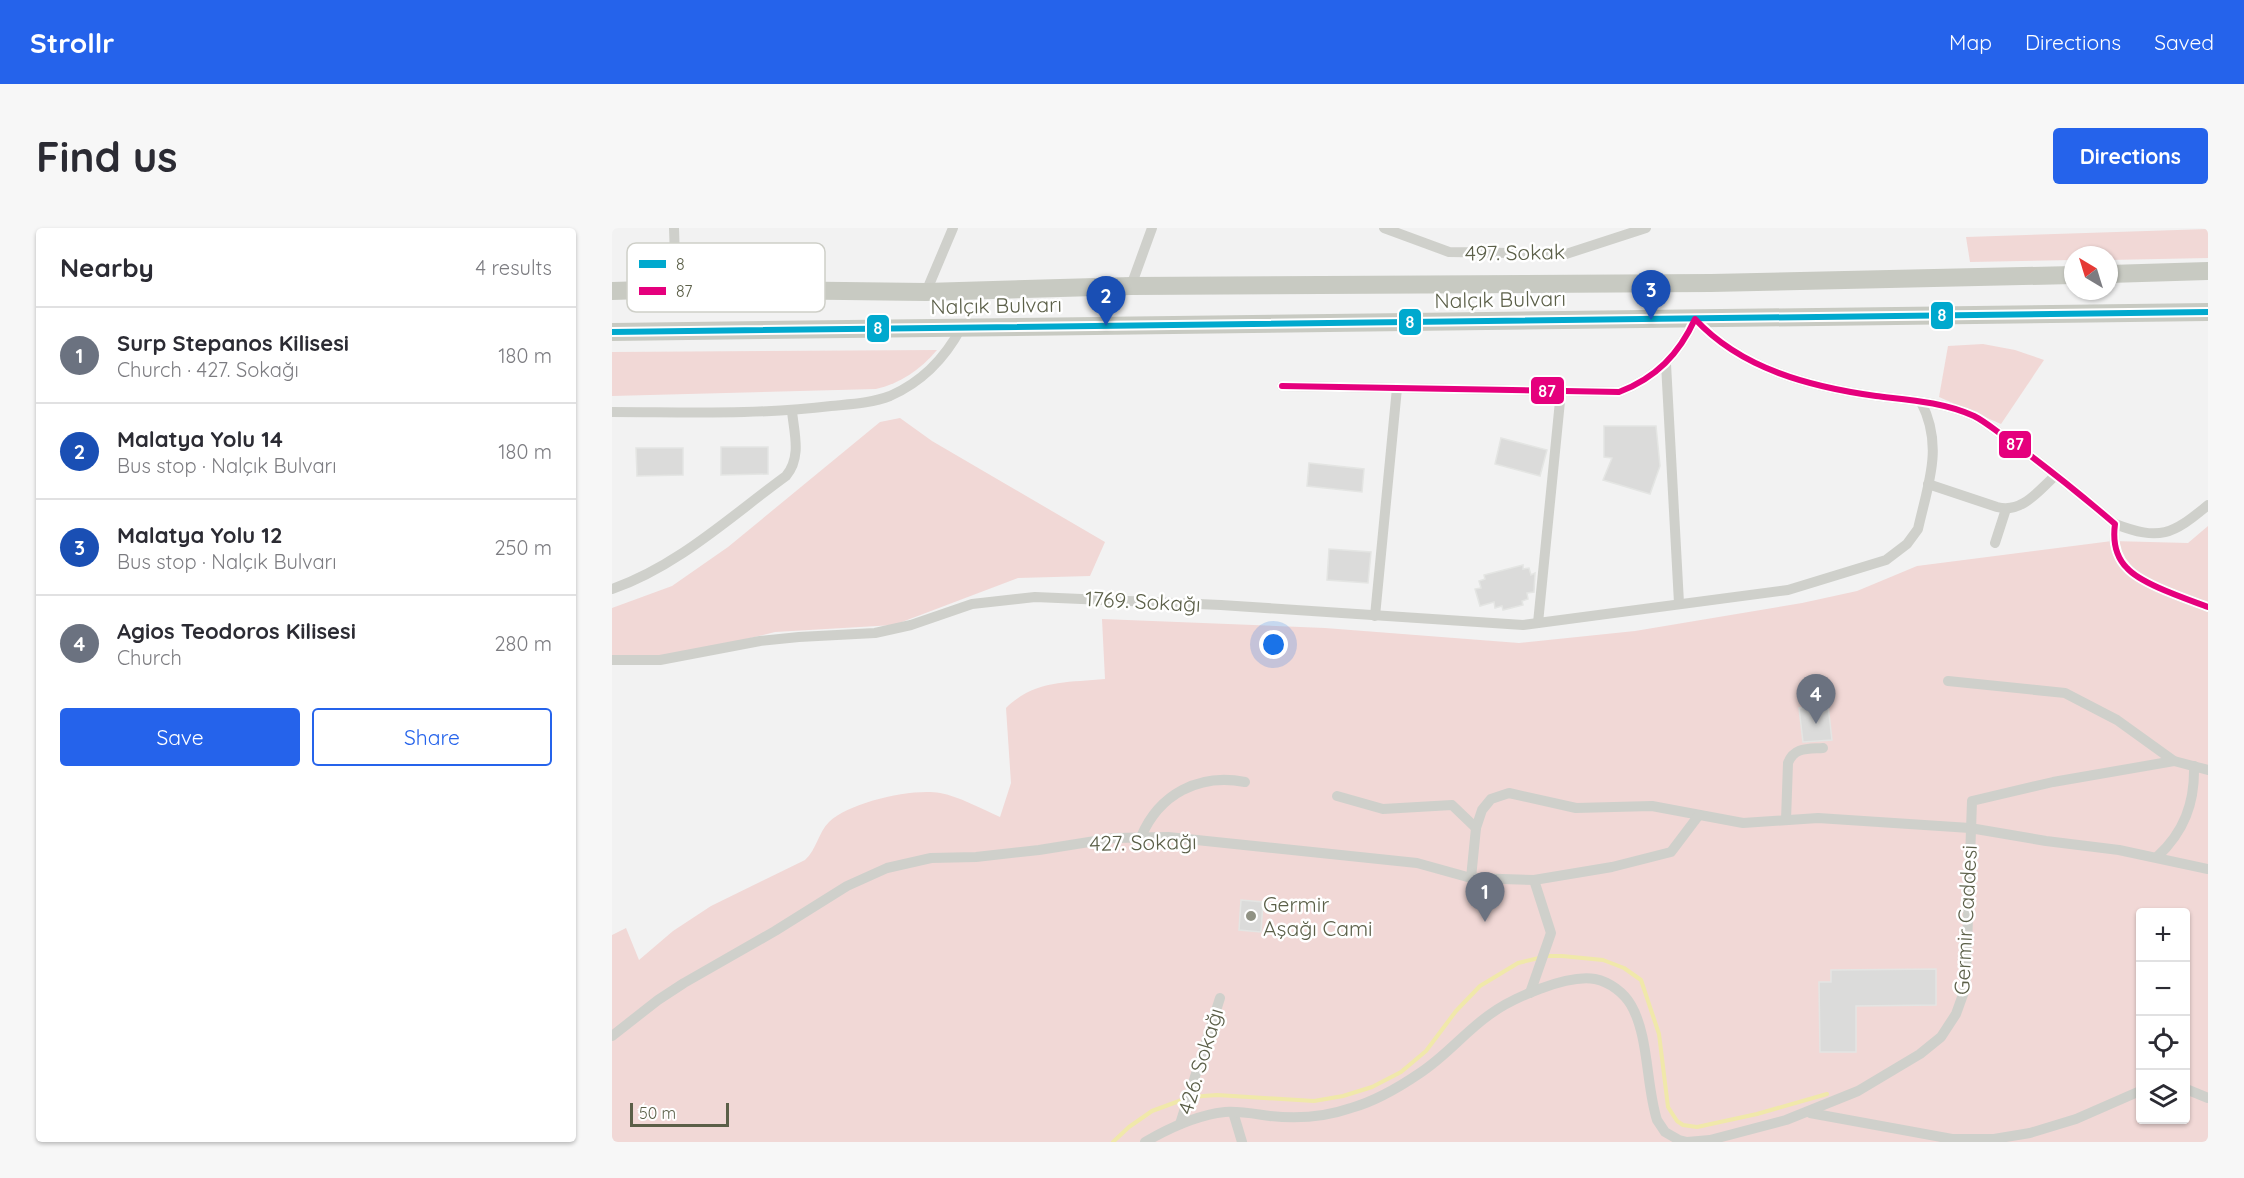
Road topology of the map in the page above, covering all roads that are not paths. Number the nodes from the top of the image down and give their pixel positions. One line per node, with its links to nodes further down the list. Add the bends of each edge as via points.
1 (674, 228): 6 (street)
2 (953, 228): 14 (street)
3 (1152, 228): 10 (street)
4 (1384, 228): 5 (street, 497. Sokak, via 1449,252 1566,254)
5 (1646, 228)
6 (674, 243)
7 (2208, 271): 8 (highway)
8 (2118, 274)
9 (2064, 275): 10 (highway, Nalçık Bulvarı, via 1700,283)
10 (1131, 286): 14 (highway, Nalçık Bulvarı)
11 (612, 291): 12 (highway, Nalçık Bulvarı)
12 (627, 291)
13 (825, 291): 14 (highway, Nalçık Bulvarı)
14 (926, 292)
15 (2208, 312): 16 (highway, Nalçık Bulvarı)
16 (1695, 319): 17 (highway, Nalçık Bulvarı); 19 (street); 23 (street, via 1727,348 1788,376 1847,391)
17 (961, 328): 18 (highway, Nalçık Bulvarı); 24 (street, via 937,363 903,389 876,401)
18 (612, 332)
19 (1666, 364): 22 (street, via 1619,392); 33 (street)
20 (1282, 386): 21 (street)
21 (1397, 388): 22 (street); 35 (street)
22 (1561, 391): 36 (street)
23 (1921, 402): 26 (street, via 1975,417); 27 (street, 1769. Sokağı, via 1931,423 1934,446)
24 (792, 411): 25 (street); 32 (street, via 796,454 786,476 678,556)
25 (612, 412)
26 (2056, 475): 29 (street, via 2025,502); 30 (street)
27 (1928, 484): 29 (street); 33 (street, 1769. Sokağı, via 1918,528 1907,544 1886,560 1788,590)
28 (2208, 505): 30 (street, via 2181,527 2166,533 2148,533)
29 (2006, 509): 31 (street)
30 (2115, 524): 34 (street, via 2116,549 2128,571)
31 (1995, 543)
32 (612, 589)
33 (1679, 603): 36 (street, 1769. Sokağı)
34 (2208, 607)
35 (1375, 616): 36 (street, 1769. Sokağı); 37 (street, 1769. Sokağı, via 1063,597 1017,598 972,604 875,633 770,640 660,660)
36 (1539, 623)
37 (612, 660)
38 (1948, 681): 40 (street, via 2066,693 2117,720)
39 (1823, 748): 46 (street, via 1802,749 1790,758)
40 (2174, 761): 41 (street); 48 (street, Germir Caddesi, via 1972,801)
41 (2194, 766): 42 (street); 50 (street, via 2190,809 2177,835)
42 (2208, 770)
43 (1245, 782): 49 (street, via 1213,780 1183,789 1158,808)
44 (1337, 796): 47 (street, via 1383,809 1452,805)
45 (1699, 815): 46 (street, via 1743,823); 47 (street, via 1652,806 1576,808 1509,793 1486,804); 53 (street, 427. Sokağı, via 1671,852)
46 (1786, 820): 48 (street, via 1818,818)
47 (1476, 828): 52 (street)
48 (1970, 828): 50 (street); 61 (street, Germir Caddesi, via 1966,975 1956,1014 1941,1037 1920,1054 1857,1091)
49 (1141, 837): 52 (street, 427. Sokağı, via 1417,863); 56 (street, 427. Sokağı, via 1029,852 931,858 887,868 847,886 776,932 684,983)
50 (2157, 857): 51 (street)
51 (2208, 869)
52 (1471, 878): 53 (street, 427. Sokağı)
53 (1534, 880): 54 (street, via 1551,933)
54 (1530, 993): 60 (street, Germir Caddesi, via 1490,1014 1420,1073 1369,1102 1307,1117); 63 (street, Germir Caddesi, via 1593,979 1610,985 1625,997 1640,1026 1657,1120)
55 (1220, 998): 62 (street, 426. Sokağı)
56 (612, 1036)
57 (2190, 1091): 59 (street)
58 (2136, 1093): 61 (street, via 2076,1119 1994,1139 1952,1138)
59 (2208, 1098)
60 (1233, 1112): 62 (street, Germir Caddesi); 66 (street)
61 (1809, 1113): 64 (street, Germir Caddesi)
62 (1180, 1124): 65 (street, Germir Caddesi)
63 (1671, 1139): 64 (street, Germir Caddesi)
64 (1711, 1141)
65 (1144, 1142)
66 (1242, 1142)

